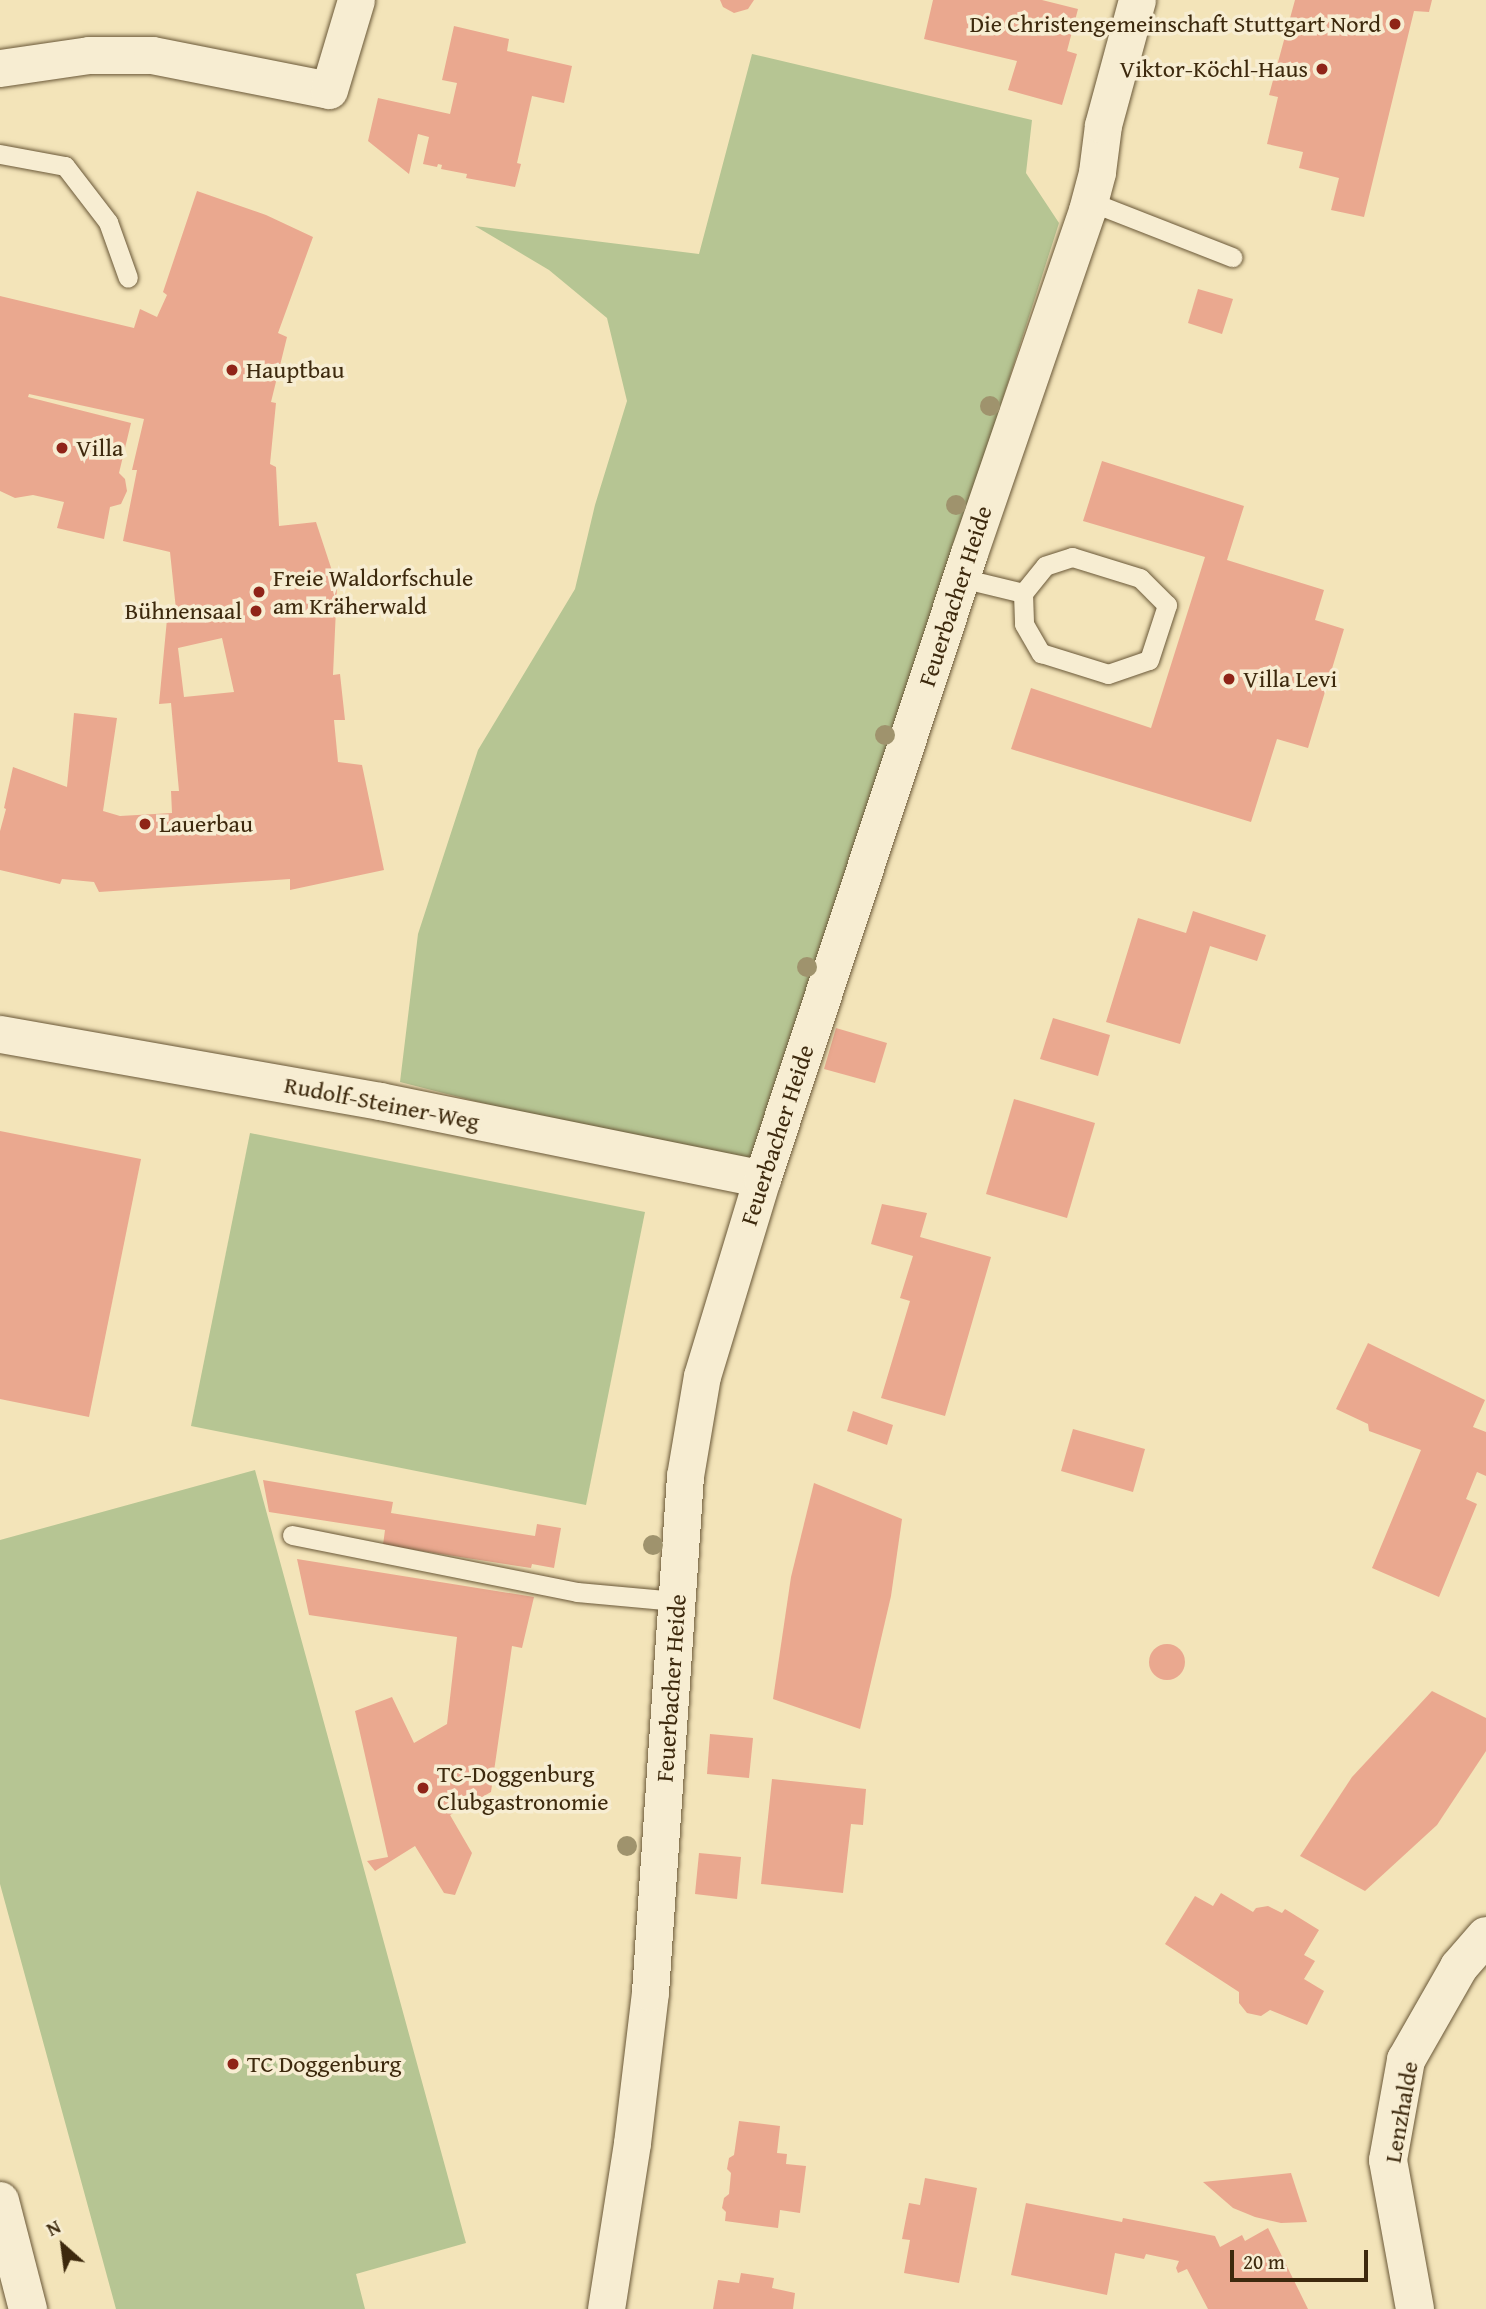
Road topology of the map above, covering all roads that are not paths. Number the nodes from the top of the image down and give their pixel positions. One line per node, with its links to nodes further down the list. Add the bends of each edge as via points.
1 (356, 0): 3 (street, via 329,90 152,55 89,55)
2 (1137, 0): 5 (street, Feuerbacher Heide, via 1103,125)
3 (0, 68)
4 (0, 153): 7 (lane, via 65,166 108,222)
5 (1089, 201): 6 (lane); 8 (street, Feuerbacher Heide)
6 (1232, 257)
7 (128, 278)
8 (961, 578): 9 (lane); 11 (street, Feuerbacher Heide)
9 (1023, 593): 9 (lane, via 1024,624 1041,653 1108,674 1149,660 1167,605 1140,578 1072,557 1045,566)
10 (0, 1034): 11 (street, Rudolf-Steiner-Weg, via 380,1101)
11 (762, 1179): 13 (street, Feuerbacher Heide, via 702,1376 685,1476)
12 (292, 1535): 13 (lane, via 577,1592)
13 (676, 1601): 17 (street, Feuerbacher Heide, via 650,1992)
14 (1486, 1936): 18 (street, Lenzhalde, via 1459,1967 1406,2060 1388,2160)
15 (0, 2201): 16 (street)
16 (28, 2309)
17 (606, 2309)
18 (1415, 2309)

